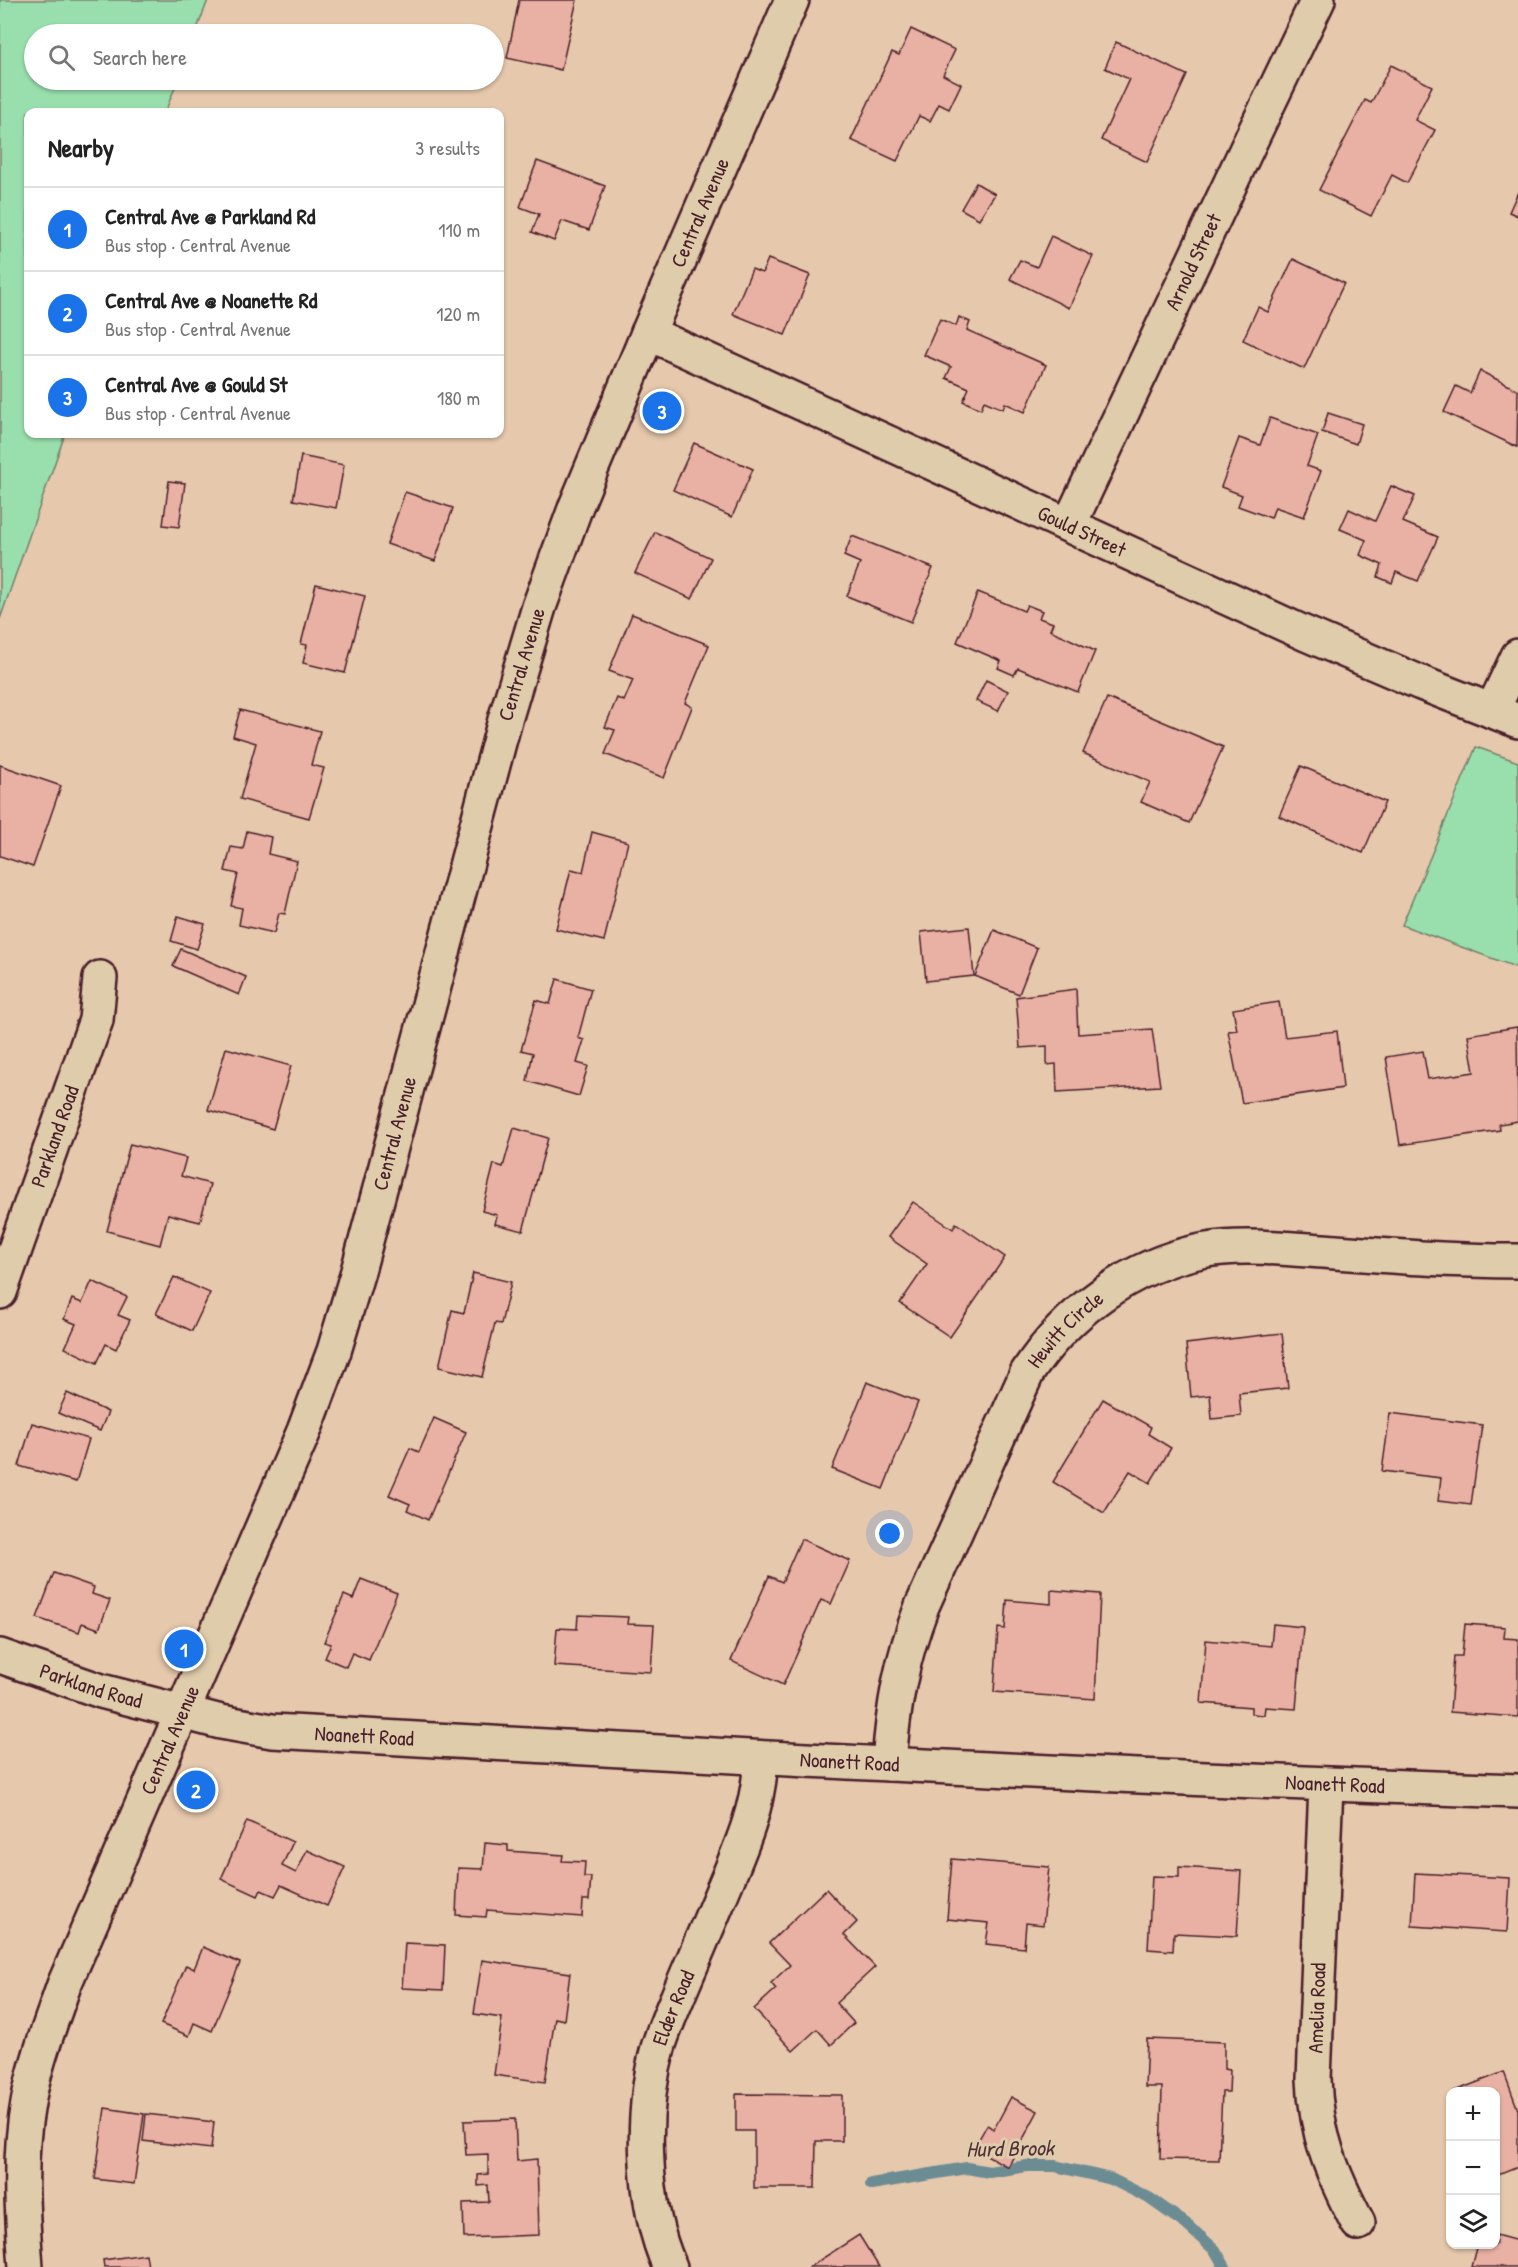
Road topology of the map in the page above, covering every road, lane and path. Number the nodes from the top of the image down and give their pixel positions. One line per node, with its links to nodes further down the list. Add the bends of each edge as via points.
1 (792, 0): 3 (street, Central Avenue)
2 (1318, 0): 4 (street, Arnold Street)
3 (648, 333): 4 (street, Gould Street); 11 (street, Central Avenue, via 564,536 522,663 334,1352)
4 (1069, 525): 6 (street, Gould Street, via 1359,657)
5 (1518, 656): 6 (street)
6 (1505, 716)
7 (100, 978): 9 (street, Parkland Road, via 93,1031)
8 (1518, 1262): 13 (street, Hewitt Circle, via 1264,1247 1202,1251 1149,1268 1102,1294 1078,1313 1027,1373 922,1606 899,1677)
9 (0, 1292)
10 (0, 1656): 11 (street, Parkland Road, via 101,1691)
11 (183, 1712): 12 (street, Noanett Road, via 272,1731); 17 (street, Central Avenue, via 64,1985 35,2072 21,2161)
12 (761, 1759): 13 (street, Noanett Road); 18 (street, Elder Road, via 757,1798 747,1833 670,2016 652,2076 648,2162 657,2227)
13 (889, 1764): 14 (street, Noanett Road)
14 (1326, 1785): 15 (street, Noanett Road); 16 (street, Amelia Road, via 1315,2110 1331,2167)
15 (1518, 1791)
16 (1358, 2223)
17 (26, 2267)
18 (670, 2267)

